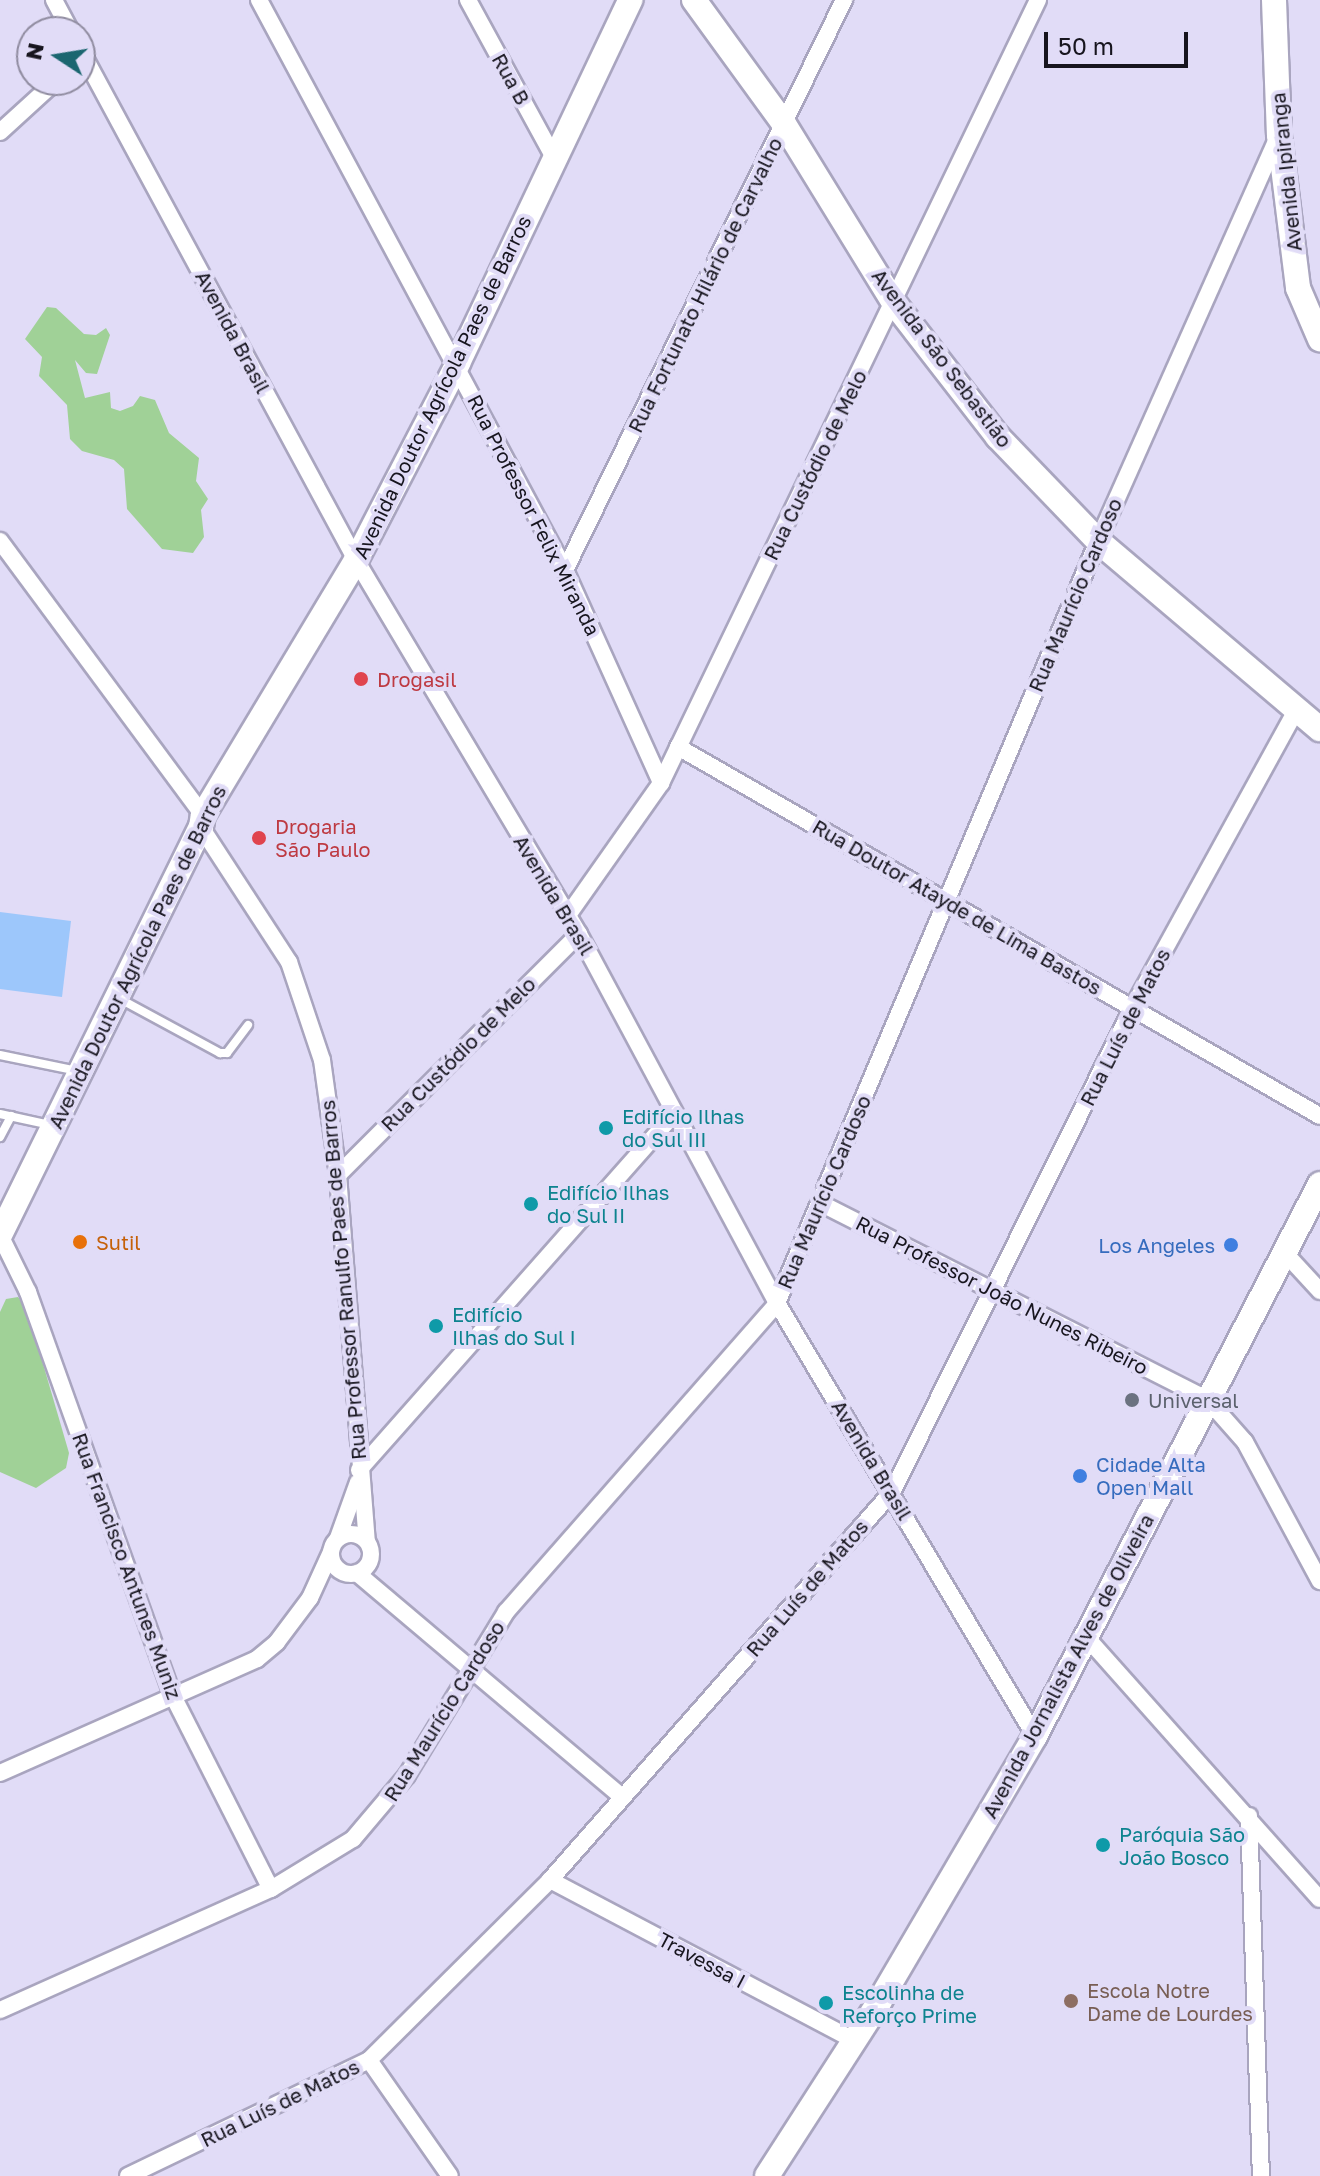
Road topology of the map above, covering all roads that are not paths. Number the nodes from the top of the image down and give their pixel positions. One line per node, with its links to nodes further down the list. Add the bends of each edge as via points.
1 (259, 0): 16 (street, Rua Professor Felix Miranda)
2 (468, 0): 13 (street, Rua B)
3 (630, 0): 13 (street, Avenida Doutor Agrícola Paes de Barros)
4 (694, 0): 10 (street, Avenida São Sebastião)
5 (844, 0): 10 (street, Rua Fortunato Hilário de Carvalho)
6 (1038, 0): 14 (street, Rua Custódio de Melo)
7 (1274, 0): 12 (street, Avenida Ipiranga)
8 (96, 83): 19 (street, Avenida Brasil)
9 (39, 96): 11 (street)
10 (784, 124): 14 (street, Avenida São Sebastião); 20 (street, Rua Fortunato Hilário de Carvalho)
11 (0, 132)
12 (1279, 135): 15 (street, Avenida Ipiranga, via 1298,288); 18 (street, Rua Maurício Cardoso)
13 (554, 158): 16 (street, Avenida Doutor Agrícola Paes de Barros)
14 (894, 303): 18 (street, Avenida São Sebastião, via 998,437); 23 (street, Rua Custódio de Melo)
15 (1320, 339)
16 (458, 363): 19 (street, Avenida Doutor Agrícola Paes de Barros); 20 (street, Rua Professor Felix Miranda)
17 (0, 541): 25 (street, Rua Professor Ranulfo Paes de Barros)
18 (1098, 541): 21 (street, Avenida São Sebastião); 26 (street, Rua Maurício Cardoso)
19 (356, 560): 25 (street, Avenida Doutor Agrícola Paes de Barros); 27 (street, Avenida Brasil)
20 (565, 570): 24 (street, Rua Professor Felix Miranda)
21 (1296, 710): 22 (street, Avenida São Sebastião); 30 (street, Rua Luís de Matos)
22 (1320, 729)
23 (678, 747): 24 (street, Rua Custódio de Melo); 26 (street, Rua Doutor Atayde de Lima Bastos)
24 (661, 783): 27 (street, Rua Custódio de Melo)
25 (202, 821): 29 (street, Avenida Doutor Agrícola Paes de Barros); 40 (street, Rua Professor Ranulfo Paes de Barros, via 289,962 322,1060)
26 (944, 901): 30 (street, Rua Doutor Atayde de Lima Bastos); 42 (street, Rua Maurício Cardoso)
27 (568, 915): 28 (street, Avenida Brasil)
28 (579, 934): 35 (street, Avenida Brasil); 40 (street, Rua Custódio de Melo)
29 (116, 998): 31 (lane, via 220,1053 227,1053); 33 (street, Avenida Doutor Agrícola Paes de Barros)
30 (1133, 1007): 37 (street, Rua Doutor Atayde de Lima Bastos); 45 (street, Rua Luís de Matos)
31 (248, 1025)
32 (0, 1055): 33 (lane)
33 (81, 1072): 38 (street, Avenida Doutor Agrícola Paes de Barros)
34 (0, 1114): 36 (lane)
35 (673, 1115): 47 (street, Avenida Brasil); 49 (street)
36 (11, 1116): 38 (lane); 39 (lane)
37 (1320, 1116)
38 (54, 1126): 43 (street, Avenida Doutor Agrícola Paes de Barros)
39 (0, 1137)
40 (338, 1175): 50 (street, Rua Professor Ranulfo Paes de Barros)
41 (1320, 1184): 44 (street, Avenida Jornalista Alves de Oliveira)
42 (820, 1203): 45 (street, Rua Professor João Nunes Ribeiro); 47 (street, Rua Maurício Cardoso)
43 (0, 1235): 61 (street, Rua Francisco Antunes Muniz, via 28,1292)
44 (1284, 1252): 46 (street); 48 (street, Avenida Jornalista Alves de Oliveira)
45 (992, 1291): 48 (street, Rua Professor João Nunes Ribeiro); 52 (street, Rua Luís de Matos)
46 (1320, 1291)
47 (777, 1303): 52 (street, Avenida Brasil); 60 (street, Rua Maurício Cardoso, via 506,1612)
48 (1207, 1399): 56 (street, Rua Professor João Nunes Ribeiro, via 1245,1442); 59 (street, Avenida Jornalista Alves de Oliveira)
49 (390, 1430): 50 (street); 51 (street)
50 (357, 1437): 51 (street, Rua Professor Ranulfo Paes de Barros)
51 (360, 1474): 53 (street, Rua Professor Ranulfo Paes de Barros); 54 (street, Rua Professor Ranulfo Paes de Barros)
52 (892, 1492): 62 (street, Avenida Brasil); 64 (street, Rua Luís de Matos)
53 (335, 1545): 54 (street, via 353,1533); 55 (street); 58 (street)
54 (369, 1548): 55 (street); 57 (street, Rua Professor Ranulfo Paes de Barros)
55 (350, 1572): 57 (street); 58 (street)
56 (1320, 1581)
57 (383, 1596): 60 (street)
58 (310, 1598): 61 (street, via 257,1659)
59 (1088, 1639): 62 (street, Avenida Jornalista Alves de Oliveira); 65 (street)
60 (470, 1672): 64 (street); 67 (street, Rua Maurício Cardoso, via 384,1807 328,1859)
61 (173, 1696): 63 (street); 67 (street, Rua Francisco Antunes Muniz)
62 (1035, 1736): 70 (street, Avenida Jornalista Alves de Oliveira)
63 (0, 1773)
64 (622, 1797): 66 (street, Rua Luís de Matos)
65 (1249, 1816): 68 (street); 75 (street)
66 (550, 1880): 70 (street, Travessa I); 71 (street, Rua Luís de Matos)
67 (271, 1889): 69 (street, Rua Maurício Cardoso)
68 (1320, 1899)
69 (0, 2010)
70 (854, 2040): 74 (street, Avenida Jornalista Alves de Oliveira)
71 (369, 2060): 72 (street); 73 (street, Rua Luís de Matos)
72 (444, 2173)
73 (128, 2176)
74 (767, 2176)
75 (1261, 2176)

